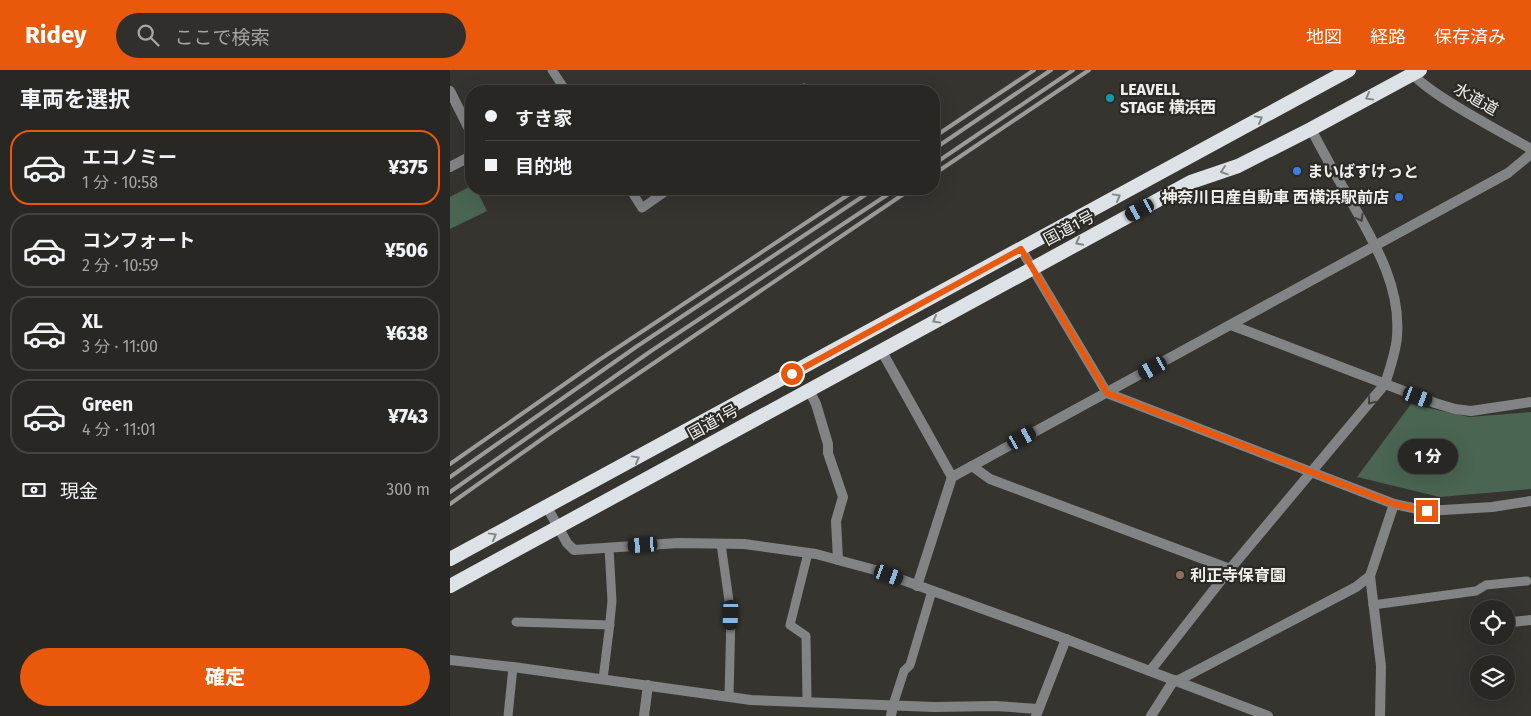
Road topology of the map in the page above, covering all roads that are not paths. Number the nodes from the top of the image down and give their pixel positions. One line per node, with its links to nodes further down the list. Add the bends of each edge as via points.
1 (552, 70): 4 (lane)
2 (1344, 71): 15 (highway, 国道1号, one-way to 2)
3 (1414, 71): 7 (highway, 国道1号, one-way to 7); 8 (street, 水道道, via 1433,91)
4 (562, 85)
5 (450, 91): 6 (street)
6 (465, 121)
7 (1311, 129): 14 (street, one-way to 14); 16 (highway, 国道1号, one-way to 16, via 1238,166 1191,182)
8 (1531, 149)
9 (1531, 154): 14 (street, via 1508,173)
10 (465, 159): 11 (street)
11 (450, 167)
12 (634, 195): 13 (lane, via 642,208)
13 (660, 195)
14 (1376, 246): 17 (street); 19 (street, via 1396,307 1397,336)
15 (1021, 249): 16 (street); 28 (highway, 国道1号, one-way to 15)
16 (1031, 268): 18 (highway, 国道1号, one-way to 18); 21 (street)
17 (1231, 325): 19 (street); 21 (street)
18 (882, 350): 20 (highway, 国道1号); 25 (street)
19 (1384, 384): 22 (street, via 1435,403 1471,411); 24 (street, one-way to 24)
20 (810, 390): 29 (highway, 国道1号); 34 (street, via 843,497 836,521)
21 (1107, 393): 23 (street); 24 (street)
22 (1531, 402)
23 (972, 466): 25 (street); 35 (street, via 990,479)
24 (1312, 472): 27 (street); 35 (street)
25 (952, 477): 39 (street)
26 (1531, 502): 27 (street, via 1427,511)
27 (1394, 504): 36 (street)
28 (547, 507): 29 (street); 33 (highway, 国道1号, one-way to 28)
29 (557, 527): 31 (street, via 574,550); 38 (highway, 国道1号)
30 (721, 544): 31 (street, via 678,543); 32 (street); 53 (lane, via 731,615)
31 (609, 548): 45 (lane)
32 (808, 553): 34 (street); 54 (lane, via 790,625 806,636)
33 (450, 560)
34 (838, 560): 39 (street)
35 (1230, 569): 49 (street)
36 (1370, 576): 41 (street); 51 (street, via 1356,587)
37 (1527, 581): 41 (lane)
38 (450, 586)
39 (917, 586): 40 (street)
40 (932, 591): 46 (street); 55 (lane, via 910,665 904,671)
41 (1373, 605): 62 (street, via 1381,666)
42 (1531, 620): 44 (street)
43 (516, 622): 45 (lane)
44 (1515, 622)
45 (610, 625): 50 (lane)
46 (1066, 639): 49 (street); 56 (street)
47 (450, 660): 48 (street)
48 (513, 666): 50 (street); 57 (lane)
49 (1150, 671): 51 (street)
50 (603, 679): 52 (street)
51 (1176, 681): 60 (street); 61 (street)
52 (648, 685): 53 (street); 58 (street)
53 (729, 696): 54 (street, via 751,700)
54 (807, 701): 55 (street)
55 (893, 705): 56 (street, via 996,706); 59 (street)
56 (1037, 712)
57 (508, 716)
58 (644, 716)
59 (891, 716)
60 (1152, 716)
61 (1268, 716)
62 (1380, 716)

